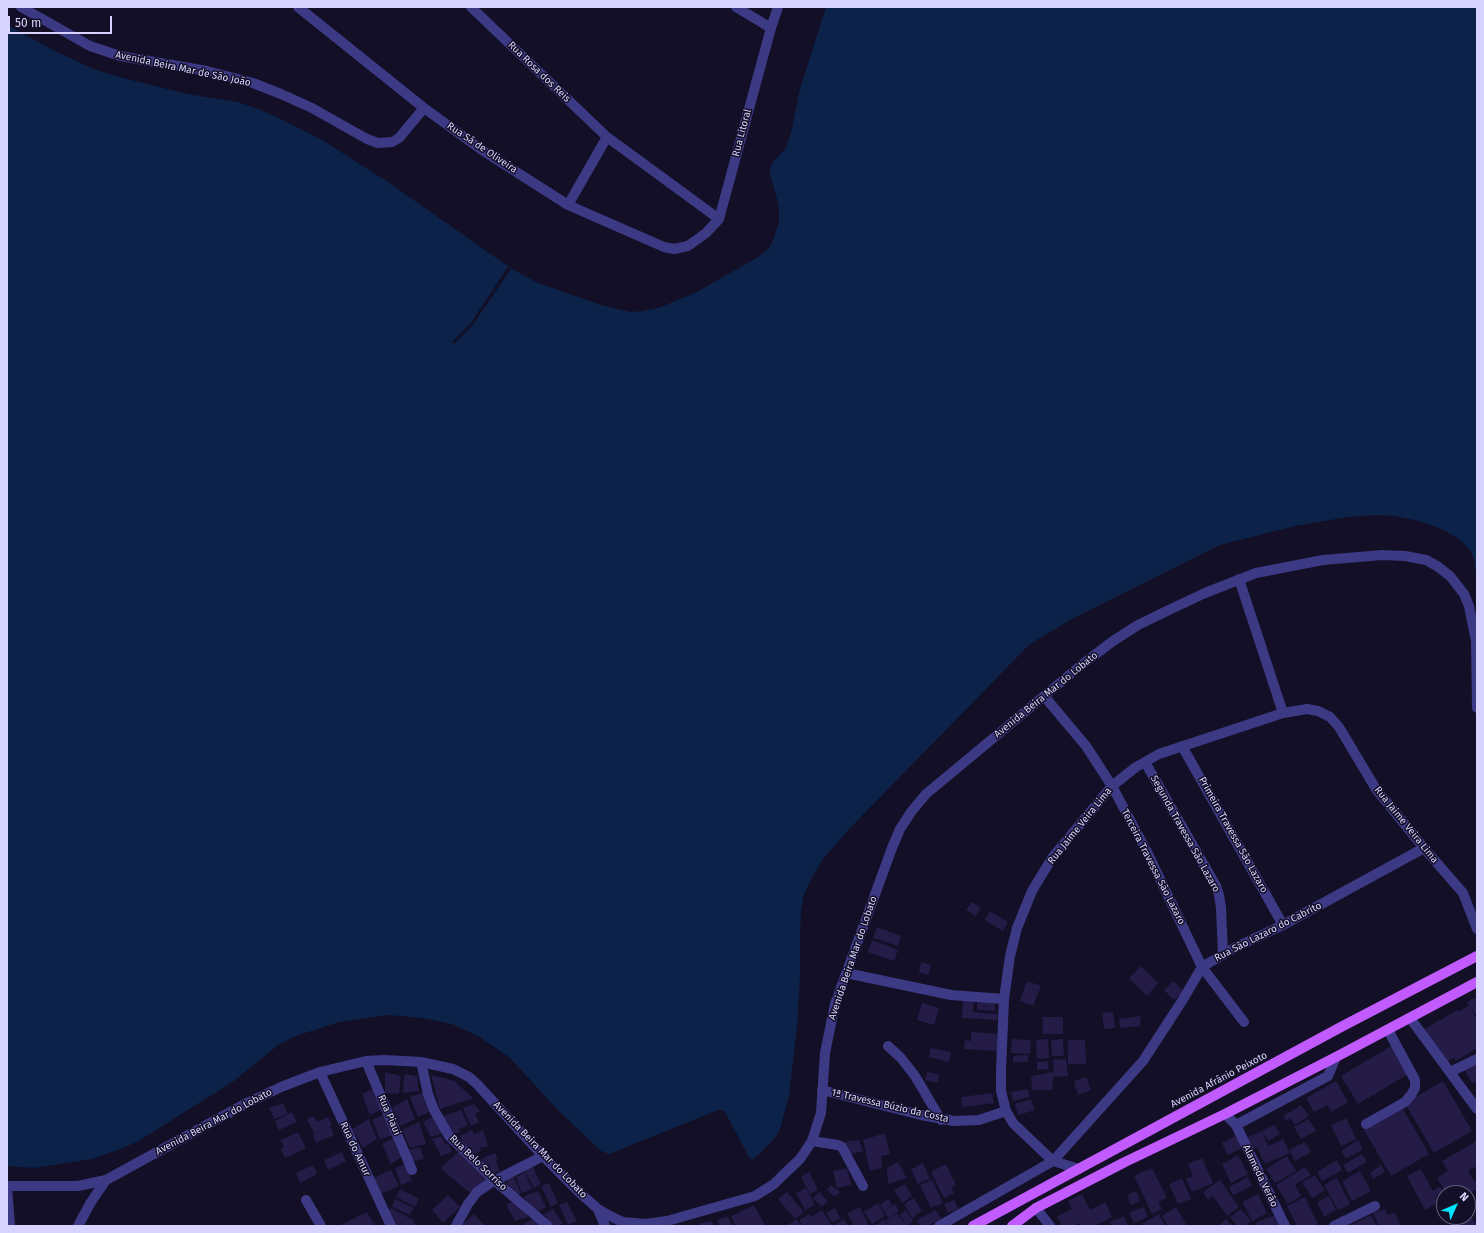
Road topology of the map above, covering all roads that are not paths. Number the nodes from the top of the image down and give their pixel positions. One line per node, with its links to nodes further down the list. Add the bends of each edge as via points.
1 (21, 7): 7 (street, Avenida Beira Mar de São João, via 90,46 120,56 207,71 253,83 306,105 378,143 392,142 399,138)
2 (298, 7): 7 (street, Rua Sá de Oliveira)
3 (471, 7): 8 (street, Rua Rosa dos Reis)
4 (736, 7): 6 (street)
5 (778, 7): 6 (street, Rua Litoral)
6 (771, 28): 10 (street, Rua Litoral)
7 (424, 108): 9 (street, Rua Sá de Oliveira, via 482,150)
8 (607, 137): 9 (street); 10 (street, Rua Rosa dos Reis)
9 (568, 205): 11 (street, Rua Sá de Oliveira, via 664,247 674,249)
10 (719, 219): 11 (street, Rua Litoral, via 706,233)
11 (688, 246)
12 (1239, 579): 13 (street, Avenida Beira Mar do Lobato, via 1138,625 1084,663); 14 (street, Avenida Beira Mar do Lobato, via 1256,573 1310,563 1382,555 1426,560 1450,576 1464,594 1469,606 1476,641); 15 (street)
13 (1044, 696): 18 (street, Terceira Travessa São Lazaro, via 1086,746); 25 (street, Avenida Beira Mar do Lobato, via 926,794 911,812 892,848)
14 (1477, 708)
15 (1282, 714): 16 (street, Rua Jaime Veira Lima); 19 (street, Rua Jaime Veira Lima, via 1307,709 1330,717 1339,727 1373,785)
16 (1182, 746): 17 (street, Rua Jaime Veira Lima); 20 (street, Primeira Travessa São Lazaro)
17 (1145, 762): 18 (street, Rua Jaime Veira Lima); 22 (street, Segunda Travessa São Lazaro, via 1216,886 1222,908)
18 (1112, 786): 24 (street, Terceira Travessa São Lazaro); 27 (street, Rua Jaime Veira Lima, via 1052,858 1032,891 1017,928)
19 (1424, 848): 20 (street, Rua São Lazaro do Cabrito); 21 (street, Rua Jaime Veira Lima, via 1463,893)
20 (1283, 925): 22 (street, Rua São Lazaro do Cabrito)
21 (1477, 929)
22 (1223, 955): 24 (street, Rua São Lazaro do Cabrito)
23 (1477, 956): 48 (main road, Avenida Afrânio Peixoto)
24 (1202, 967): 29 (street, Terceira Travessa São Lazaro); 47 (street, Rua São Lazaro do Cabrito, via 1143,1061)
25 (846, 973): 27 (street, via 951,995); 38 (street, Avenida Beira Mar do Lobato, via 831,1022)
26 (1477, 982): 28 (main road)
27 (1004, 999): 40 (street, Rua Jaime Veira Lima, via 1001,1091)
28 (1410, 1018): 30 (main road); 37 (street)
29 (1244, 1022)
30 (1388, 1030): 32 (main road); 43 (street, via 1415,1080 1414,1088 1405,1102)
31 (888, 1046): 42 (street, via 914,1076)
32 (1336, 1057): 41 (main road); 44 (street, via 1328,1076)
33 (1477, 1059): 37 (street)
34 (366, 1061): 35 (street, Avenida Beira Mar do Lobato); 36 (street, Avenida Beira Mar do Lobato); 49 (street, Rua Piaui)
35 (421, 1062): 46 (street, Avenida Beira Mar do Lobato, via 453,1069 473,1080); 51 (street, Rua Belo Sorriso, via 434,1110 449,1136)
36 (320, 1072): 50 (street, Avenida Beira Mar do Lobato, via 245,1104); 61 (street, Rua do Amur)
37 (1450, 1072): 39 (street)
38 (822, 1090): 42 (street, 1ª Travessa Búzio da Costa); 45 (street, Avenida Beira Mar do Lobato, via 821,1113)
39 (1477, 1109)
40 (1006, 1111): 42 (street, 1ª Travessa Búzio da Costa, via 972,1121); 47 (street, Rua Jaime Veira Lima, via 1024,1135)
41 (1225, 1114): 44 (street, Alameda Verão); 56 (main road)
42 (941, 1120)
43 (1366, 1124)
44 (1236, 1125): 69 (street, Alameda Verão)
45 (812, 1141): 52 (street, via 842,1147); 57 (street, Avenida Beira Mar do Lobato, via 800,1159 774,1184 755,1196 666,1221 646,1224 624,1222)
46 (543, 1156): 51 (street); 57 (street, Avenida Beira Mar do Lobato)
47 (1053, 1161): 48 (street, Rua Jaime Veira Lima); 65 (street, Rua São Lazaro do Cabrito)
48 (1079, 1169): 66 (main road, Avenida Afrânio Peixoto)
49 (412, 1170)
50 (106, 1180): 53 (street, via 78,1186); 59 (street, Avenida Beira Mar do Lobato)
51 (495, 1181): 62 (street, via 473,1196); 63 (street, Rua Belo Sorriso)
52 (863, 1186)
53 (7, 1187): 58 (street)
54 (306, 1200): 60 (street)
55 (1375, 1206): 70 (street)
56 (1036, 1208): 67 (main road); 68 (street)
57 (598, 1209): 64 (street)
58 (10, 1226)
59 (78, 1226)
60 (321, 1226)
61 (391, 1226)
62 (456, 1226)
63 (548, 1226)
64 (605, 1226)
65 (939, 1226)
66 (973, 1226)
67 (1012, 1226)
68 (1050, 1226)
69 (1285, 1226)
70 (1334, 1226)

